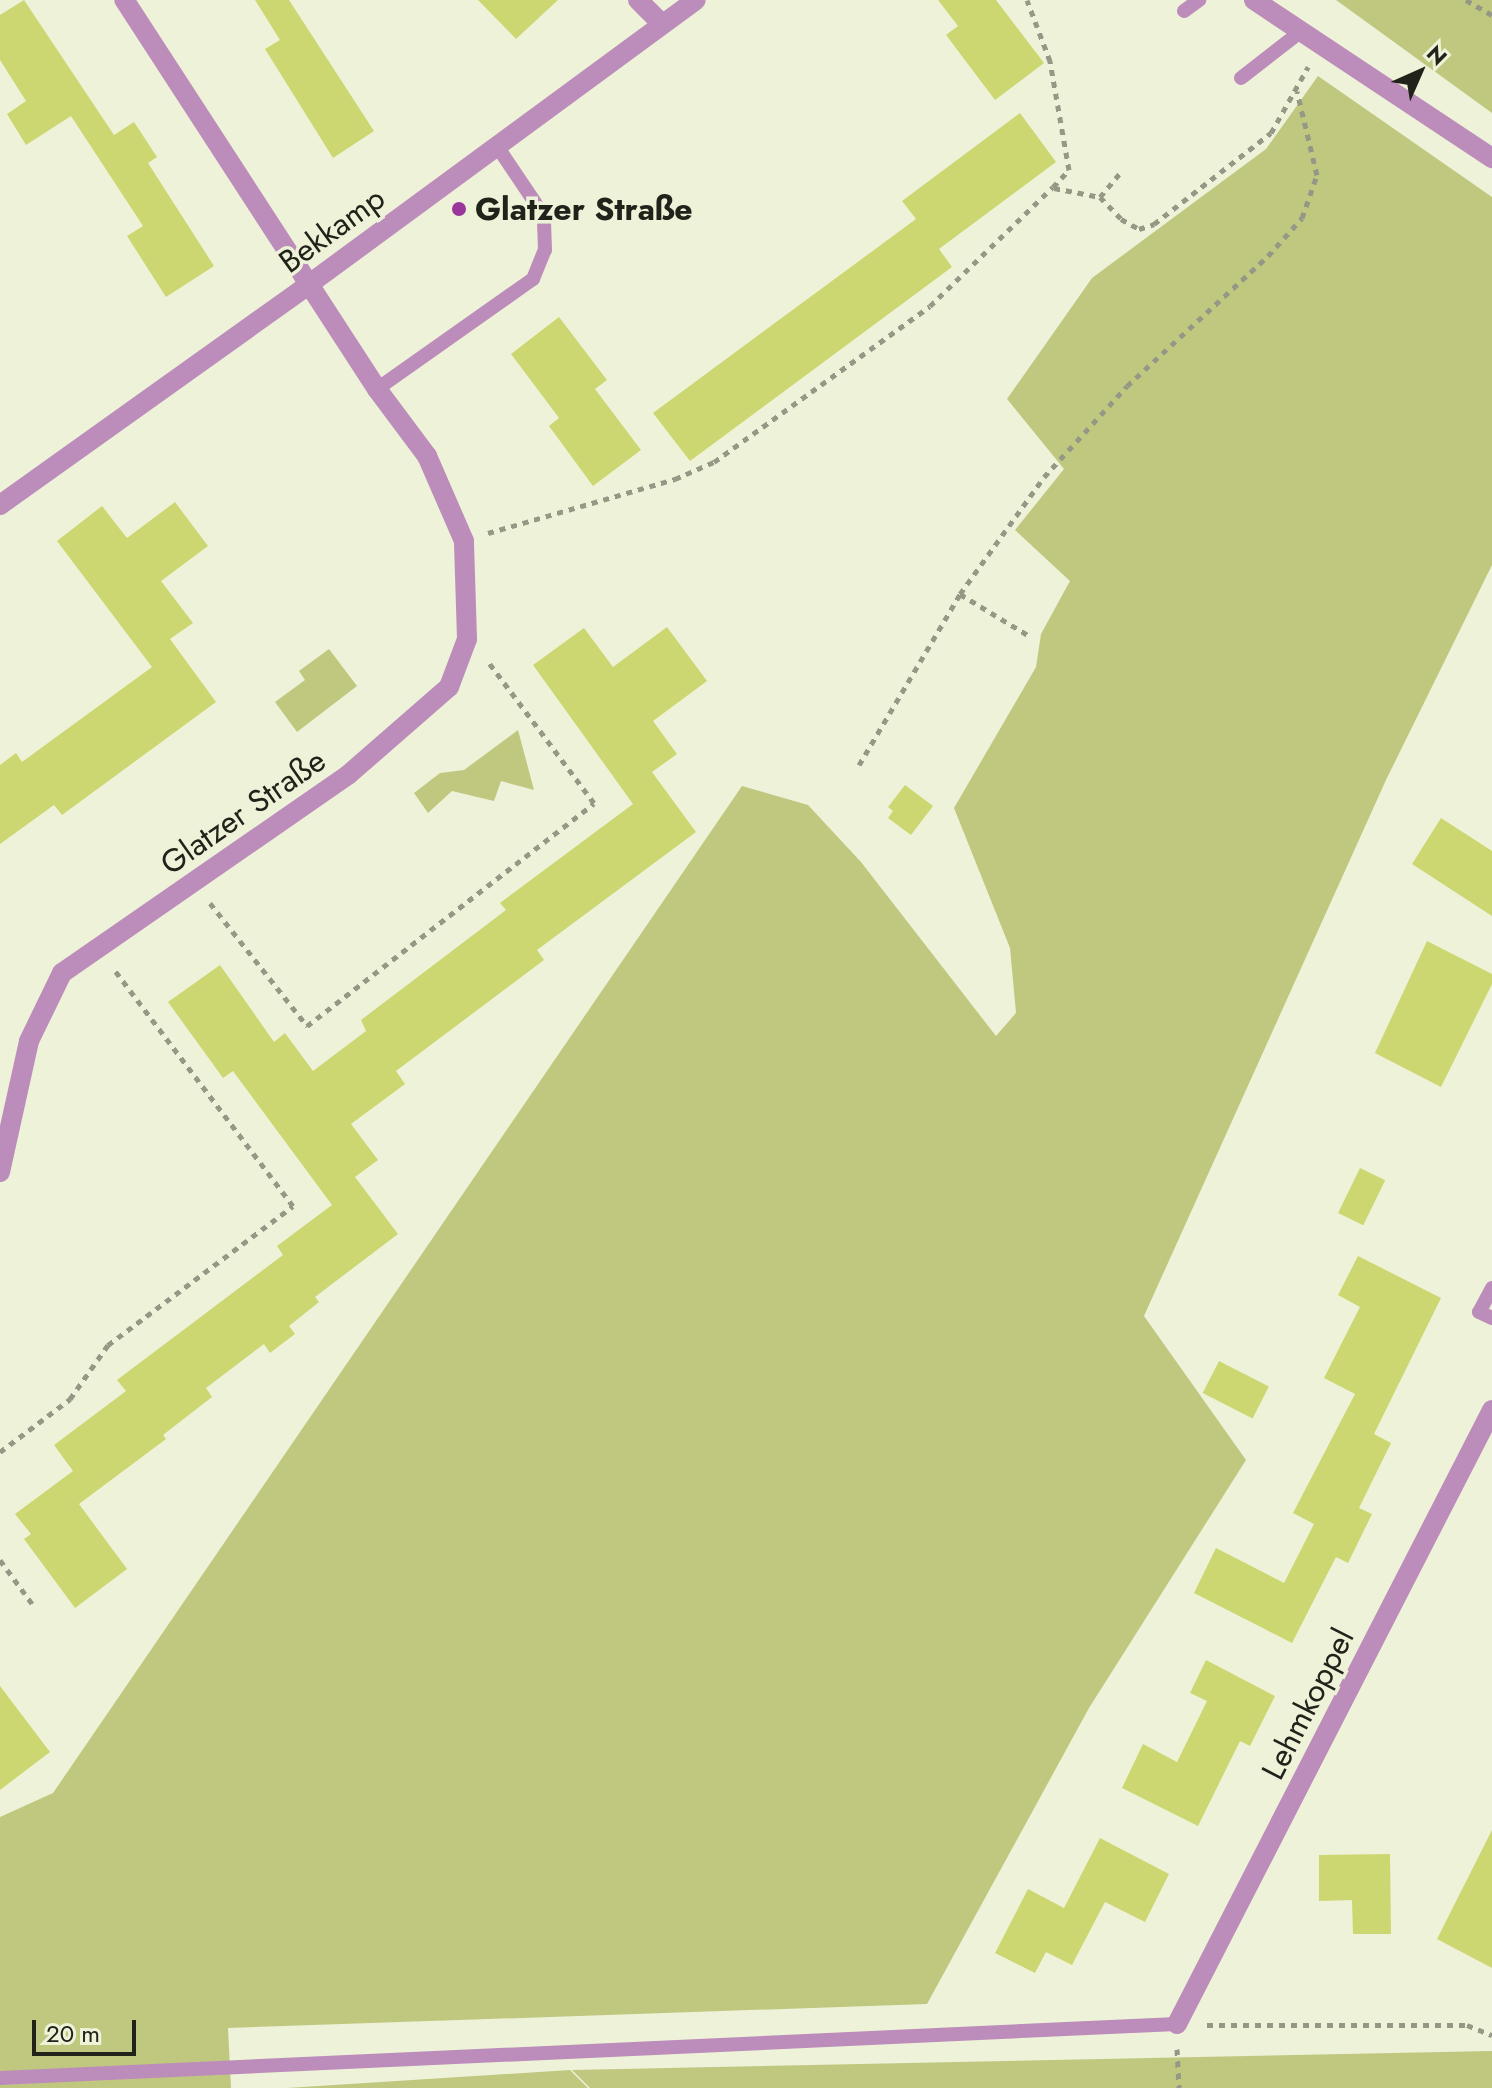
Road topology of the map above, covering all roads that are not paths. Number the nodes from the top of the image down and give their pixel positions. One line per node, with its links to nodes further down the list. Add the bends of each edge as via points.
1 (124, 0): 12 (street, Glatzer Straße)
2 (638, 0): 7 (street)
3 (696, 0): 7 (street, Bekkamp)
4 (1199, 0): 6 (lane)
5 (1254, 0): 8 (street)
6 (1184, 11)
7 (661, 23): 10 (street, Bekkamp)
8 (1300, 32): 9 (lane); 11 (street)
9 (1241, 78)
10 (497, 146): 12 (street, Bekkamp); 13 (lane, via 544,216 545,250 533,279)
11 (1492, 158)
12 (308, 285): 13 (street, Glatzer Straße); 14 (street, Bekkamp)
13 (377, 389): 15 (street, Glatzer Straße, via 427,456 464,541 467,639 449,687 348,775 62,973 29,1041)
14 (0, 505)
15 (0, 1172)
16 (1492, 1288): 17 (lane, via 1479,1312)
17 (1492, 1318)
18 (1492, 1410): 19 (street, Lehmkoppel)
19 (1177, 2024): 20 (lane)
20 (0, 2078)

